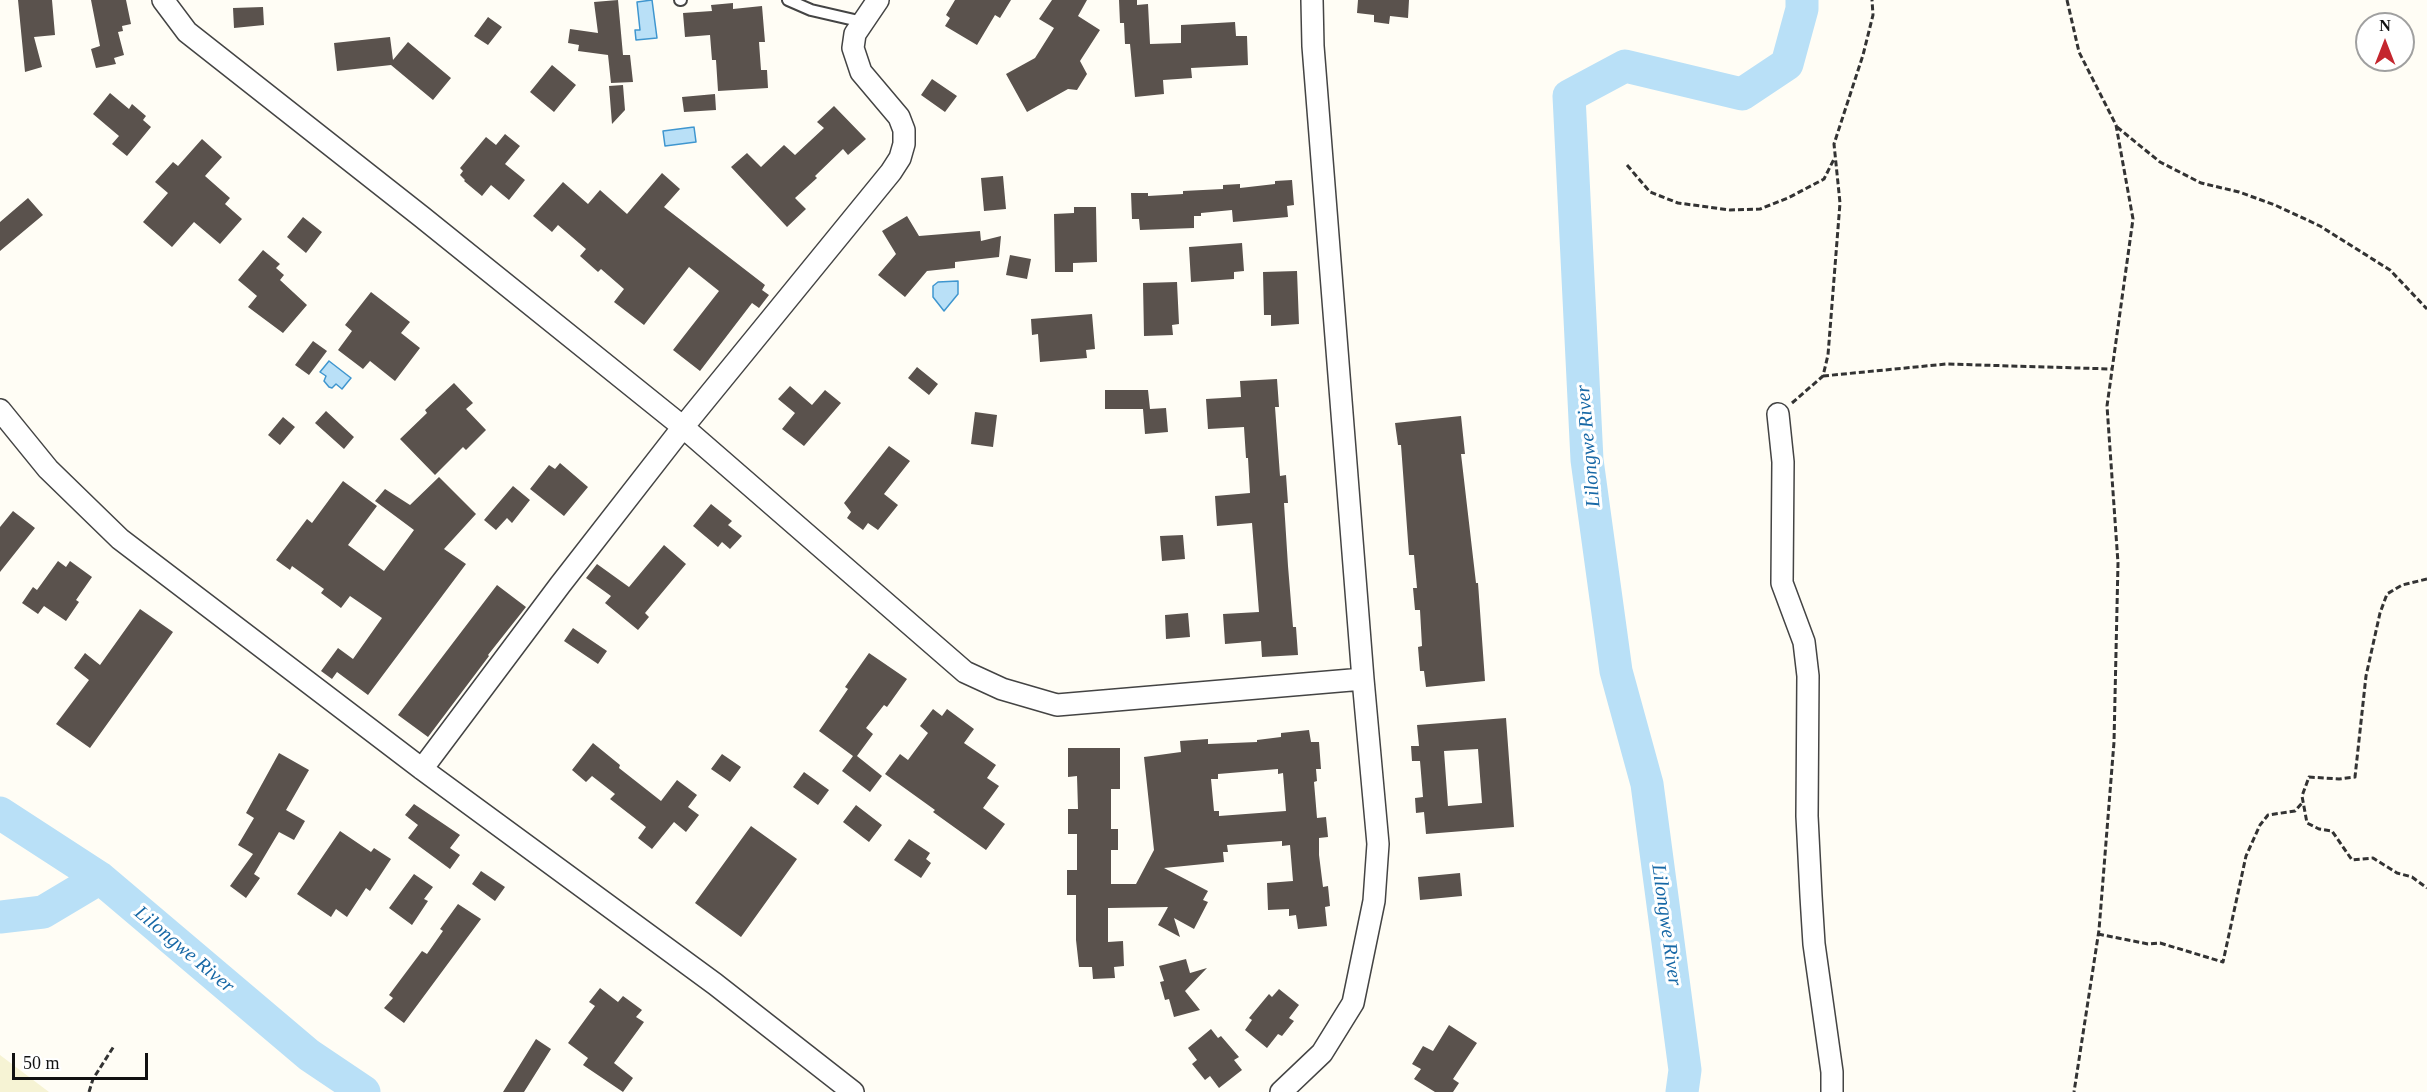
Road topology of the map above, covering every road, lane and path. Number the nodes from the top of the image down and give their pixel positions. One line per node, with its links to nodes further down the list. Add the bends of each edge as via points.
1 (163, 0): 16 (street, via 188,32)
2 (788, 0): 7 (lane, via 811,10)
3 (878, 0): 7 (street)
4 (1312, 0): 18 (street)
5 (1872, 0): 9 (path, via 1873,15 1834,144)
6 (2067, 0): 8 (path, via 2079,52)
7 (862, 22): 16 (street, via 855,34 855,60 899,117 904,130 900,158)
8 (2115, 125): 11 (path, via 2160,162 2201,183 2239,192 2320,226 2390,270); 12 (path, via 2133,219)
9 (1835, 158): 10 (path, via 1824,179 1788,198 1750,210 1678,203 1650,192); 13 (path, via 1840,203)
10 (1627, 165)
11 (2427, 309)
12 (2111, 369): 13 (path, via 1946,364); 22 (path, via 2107,406 2118,563 2114,742)
13 (1823, 376): 15 (path)
14 (0, 410): 19 (street, via 48,469 120,538)
15 (1778, 414): 27 (street, via 1783,462 1782,583 1804,642 1808,676 1811,896)
16 (683, 427): 18 (street, via 965,672 1002,689 1057,705); 19 (street)
17 (2427, 579): 20 (path, via 2402,585 2387,594 2380,613 2366,676 2355,777 2309,777)
18 (1363, 679): 26 (street, via 1378,844 1374,901 1353,1003 1322,1053)
19 (422, 769): 25 (street, via 715,984)
20 (2303, 802): 21 (path, via 2307,823 2332,831 2352,860 2373,858); 22 (path, via 2295,811 2268,815 2260,825 2246,856 2223,962 2160,943 2148,945)
21 (2427, 888)
22 (2098, 934): 28 (path)
23 (114, 1046): 24 (path)
24 (89, 1092)
25 (853, 1092)
26 (1281, 1092)
27 (1832, 1092)
28 (2074, 1092)

